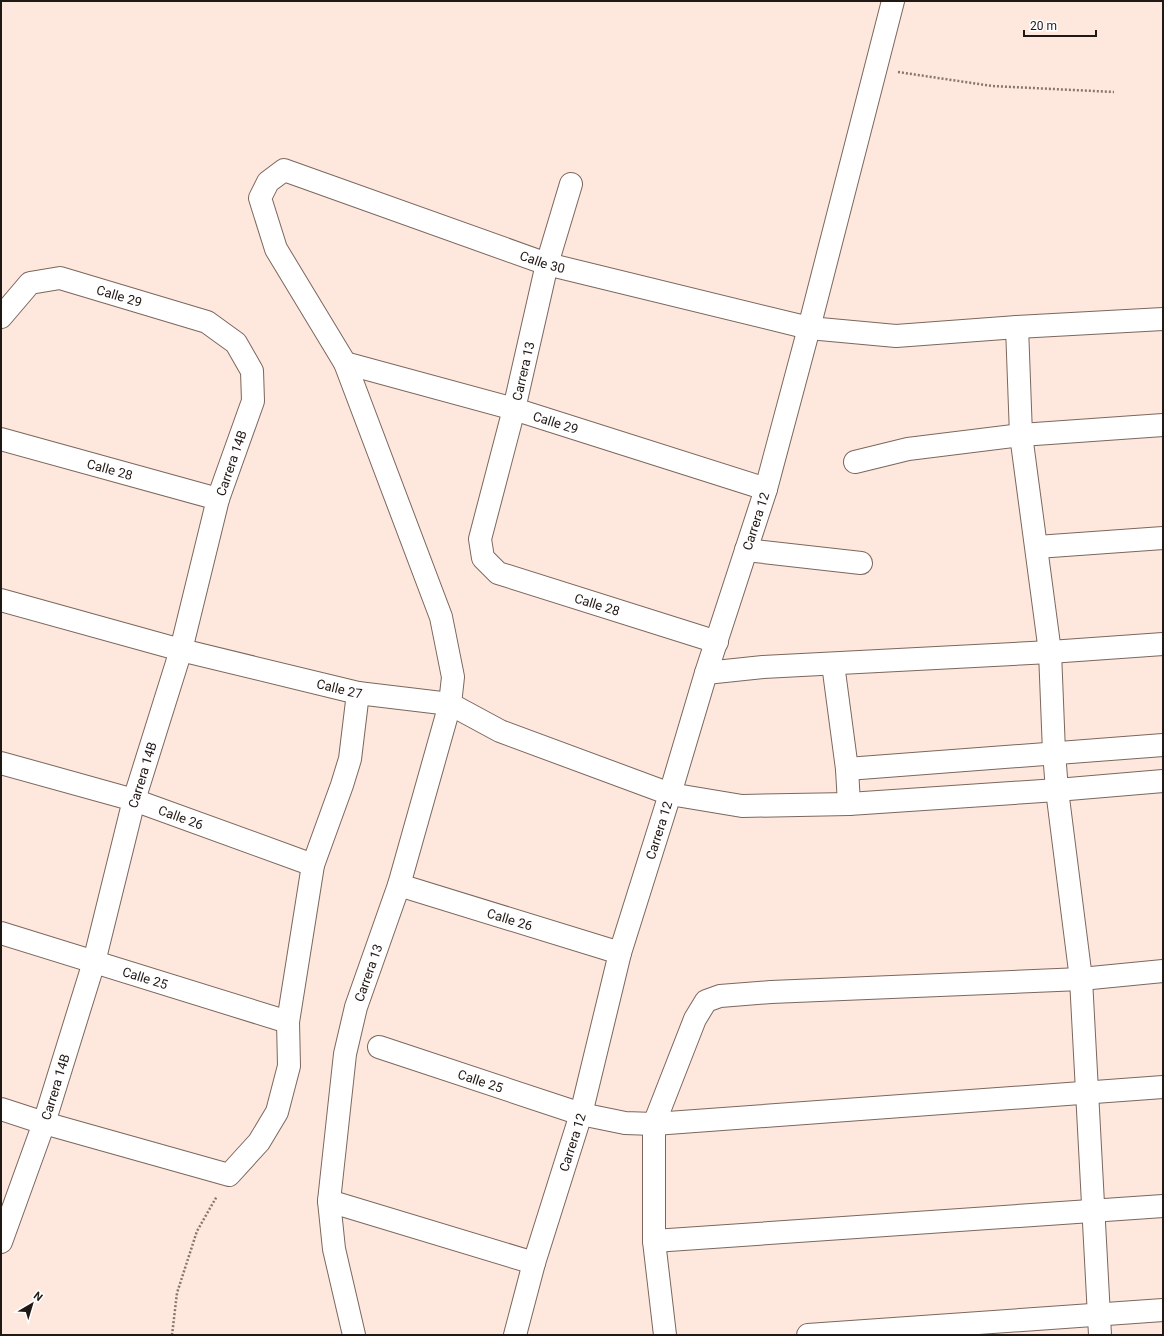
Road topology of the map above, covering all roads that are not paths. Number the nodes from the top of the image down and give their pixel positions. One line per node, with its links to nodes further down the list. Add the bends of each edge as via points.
1 (893, 1): 9 (street, Carrera 12)
2 (284, 170): 4 (street, Calle 30); 10 (street, Carrera 13, via 268,182 260,198 276,250)
3 (571, 184): 4 (street, Carrera 13)
4 (547, 264): 9 (street, Calle 30); 11 (street, Carrera 13)
5 (1, 317): 7 (street, Calle 29, via 30,283 60,278)
6 (1163, 319): 8 (street, Calle 30)
7 (207, 322): 17 (street, Carrera 14B, via 236,342 252,371 253,401)
8 (1017, 327): 9 (street, Calle 30, via 896,336); 13 (street)
9 (809, 328): 16 (street, Carrera 12)
10 (345, 363): 11 (street, Calle 29); 31 (street, Carrera 13, via 441,617 453,677)
11 (514, 409): 16 (street, Calle 29); 21 (street, Carrera 13, via 480,539)
12 (1163, 425): 13 (street)
13 (1021, 435): 15 (street, via 908,449); 19 (street)
14 (1, 439): 17 (street, Calle 28)
15 (855, 462)
16 (766, 489): 20 (street, Carrera 12)
17 (218, 499): 26 (street, Carrera 14B)
18 (1163, 538): 19 (street)
19 (1037, 547): 27 (street)
20 (746, 550): 22 (street); 24 (street, Carrera 12)
21 (483, 558): 24 (street, Calle 28, via 498,573)
22 (861, 562)
23 (1, 600): 26 (street, Calle 27)
24 (717, 642): 29 (street, Carrera 12)
25 (1163, 644): 27 (street)
26 (181, 650): 30 (street, Calle 27); 39 (street, Carrera 14B)
27 (1050, 652): 28 (street); 33 (street)
28 (833, 664): 29 (street); 35 (street)
29 (706, 673): 38 (street, Carrera 12)
30 (358, 693): 31 (street, Calle 27); 41 (street, via 350,759)
31 (450, 704): 38 (street, Calle 27, via 500,731); 42 (street, Carrera 13)
32 (1163, 745): 33 (street)
33 (1054, 752): 35 (street); 37 (street)
34 (1, 762): 39 (street, Calle 26)
35 (847, 769): 40 (street)
36 (1163, 781): 37 (street, Calle 27)
37 (1057, 790): 40 (street, Calle 27); 47 (street)
38 (670, 794): 40 (street, Calle 27, via 742,806); 44 (street, Carrera 12)
39 (134, 800): 41 (street, Calle 26); 45 (street, Carrera 14B)
40 (848, 804)
41 (313, 864): 48 (street)
42 (399, 885): 44 (street, Calle 26); 56 (street, Carrera 13, via 356,1007 345,1054)
43 (1, 933): 45 (street, Calle 25)
44 (620, 953): 53 (street, Carrera 12)
45 (94, 962): 48 (street, Calle 25); 54 (street, Carrera 14B)
46 (1163, 971): 47 (street)
47 (1081, 979): 51 (street); 55 (street, via 720,996 706,1001 695,1019)
48 (288, 1022): 54 (street, via 289,1066 276,1112 259,1142 229,1175)
49 (379, 1047): 53 (street, Calle 25)
50 (1163, 1087): 51 (street, Calle 25)
51 (1086, 1092): 55 (street, Calle 25); 58 (street)
52 (1, 1109): 54 (street)
53 (581, 1114): 55 (street, Calle 25, via 624,1123); 61 (street, Carrera 12)
54 (44, 1123): 60 (street, Carrera 14B)
55 (654, 1124): 59 (street)
56 (329, 1201): 61 (street); 64 (street, Carrera 13, via 334,1249)
57 (1163, 1206): 58 (street)
58 (1094, 1211): 59 (street); 63 (street)
59 (654, 1241): 66 (street)
60 (1, 1242)
61 (534, 1263): 65 (street, Carrera 12)
62 (1163, 1310): 63 (street)
63 (1099, 1325): 67 (street)
64 (354, 1335)
65 (515, 1335)
66 (665, 1335)
67 (808, 1335)

